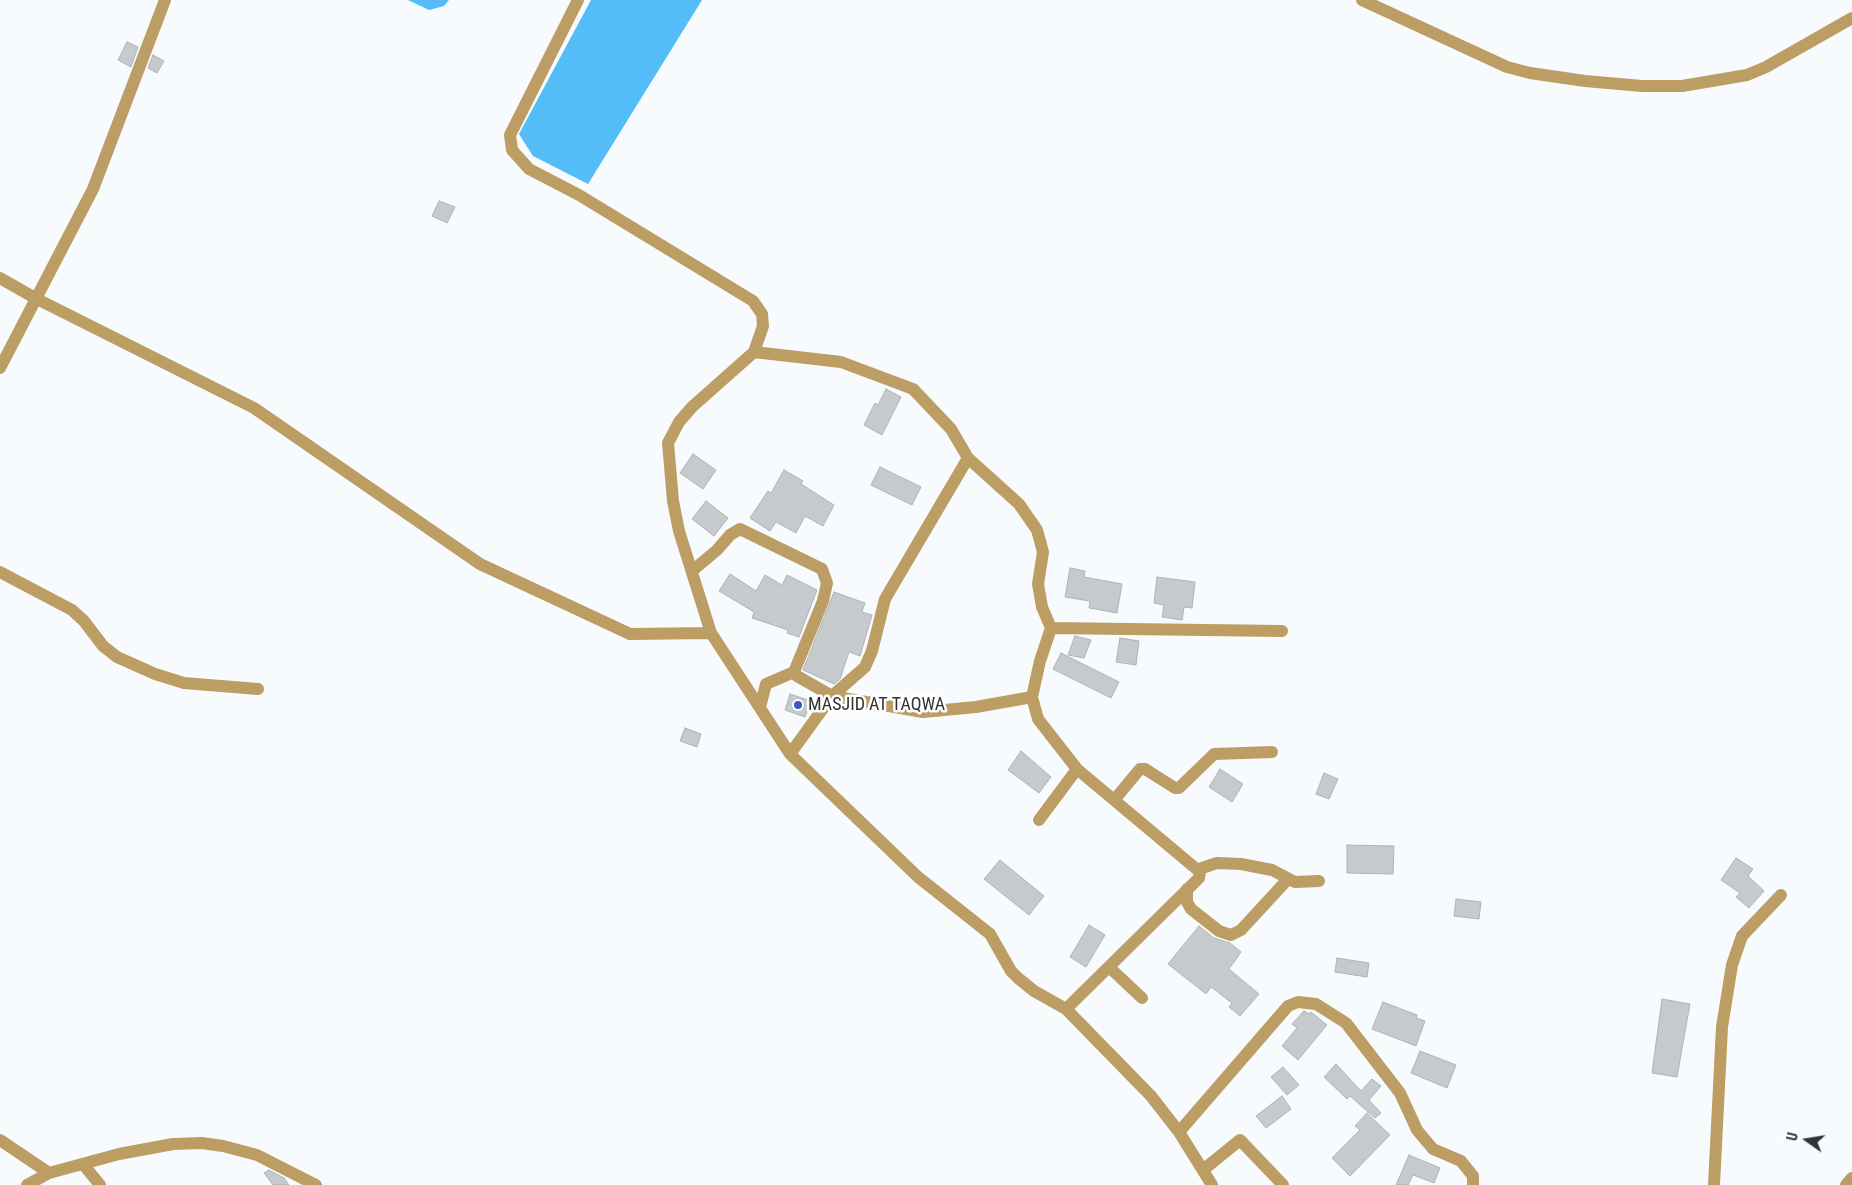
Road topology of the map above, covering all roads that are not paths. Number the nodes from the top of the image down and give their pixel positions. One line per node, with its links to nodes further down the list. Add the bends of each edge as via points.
1 (165, 0): 6 (street, via 93,189)
2 (578, 0): 7 (street, via 510,135 512,150 529,168 753,300 762,314 764,326)
3 (1362, 0): 4 (street, via 1507,67 1586,81 1642,86 1682,86 1747,75)
4 (1852, 18)
5 (0, 278): 6 (street)
6 (34, 298): 8 (street); 14 (street, via 254,408 480,564 630,634)
7 (754, 352): 9 (street, via 841,362 912,389 951,428); 10 (street, via 692,407 668,443 673,501)
8 (0, 368)
9 (968, 458): 12 (street, via 1019,504 1037,530 1042,552 1038,584 1042,607); 17 (street, via 885,599 872,651 864,667)
10 (692, 571): 14 (street); 15 (street, via 740,529 822,569 827,583)
11 (0, 572): 16 (street, via 72,610 103,646 117,657 184,683)
12 (1051, 628): 13 (street); 18 (street)
13 (1282, 631)
14 (711, 633): 19 (street)
15 (794, 672): 17 (street); 19 (street, via 766,684)
16 (258, 690)
17 (832, 696): 18 (street, via 923,712); 21 (street)
18 (1032, 697): 22 (street, via 1038,720)
19 (760, 707): 21 (street)
20 (1272, 752): 23 (street, via 1214,754 1179,788 1140,769)
21 (790, 754): 32 (street, via 918,877 986,931 1018,978)
22 (1077, 769): 23 (street); 24 (street)
23 (1115, 799): 25 (street)
24 (1039, 820)
25 (1199, 869): 26 (street, via 1217,863 1241,864 1272,870); 28 (street, via 1199,878)
26 (1288, 879): 27 (street, via 1303,883); 28 (street, via 1241,930 1231,935 1219,931 1191,909 1187,902)
27 (1319, 881)
28 (1187, 889): 30 (street)
29 (1781, 895): 45 (street, via 1742,936 1732,965 1722,1027)
30 (1109, 967): 31 (street); 32 (street)
31 (1142, 998)
32 (1066, 1009): 33 (street, via 1151,1096)
33 (1179, 1132): 36 (street); 44 (street, via 1288,1006 1298,1002 1316,1004 1346,1023 1400,1093 1417,1130 1433,1149 1461,1161 1473,1176)
34 (0, 1140): 37 (street)
35 (83, 1164): 37 (street); 40 (street); 41 (street, via 173,1144 202,1143 257,1155)
36 (1203, 1170): 42 (street); 43 (street, via 1240,1140)
37 (49, 1174): 39 (street)
38 (1852, 1178): 46 (street)
39 (27, 1185)
40 (100, 1185)
41 (316, 1185)
42 (1212, 1185)
43 (1283, 1185)
44 (1473, 1185)
45 (1714, 1185)
46 (1846, 1185)

